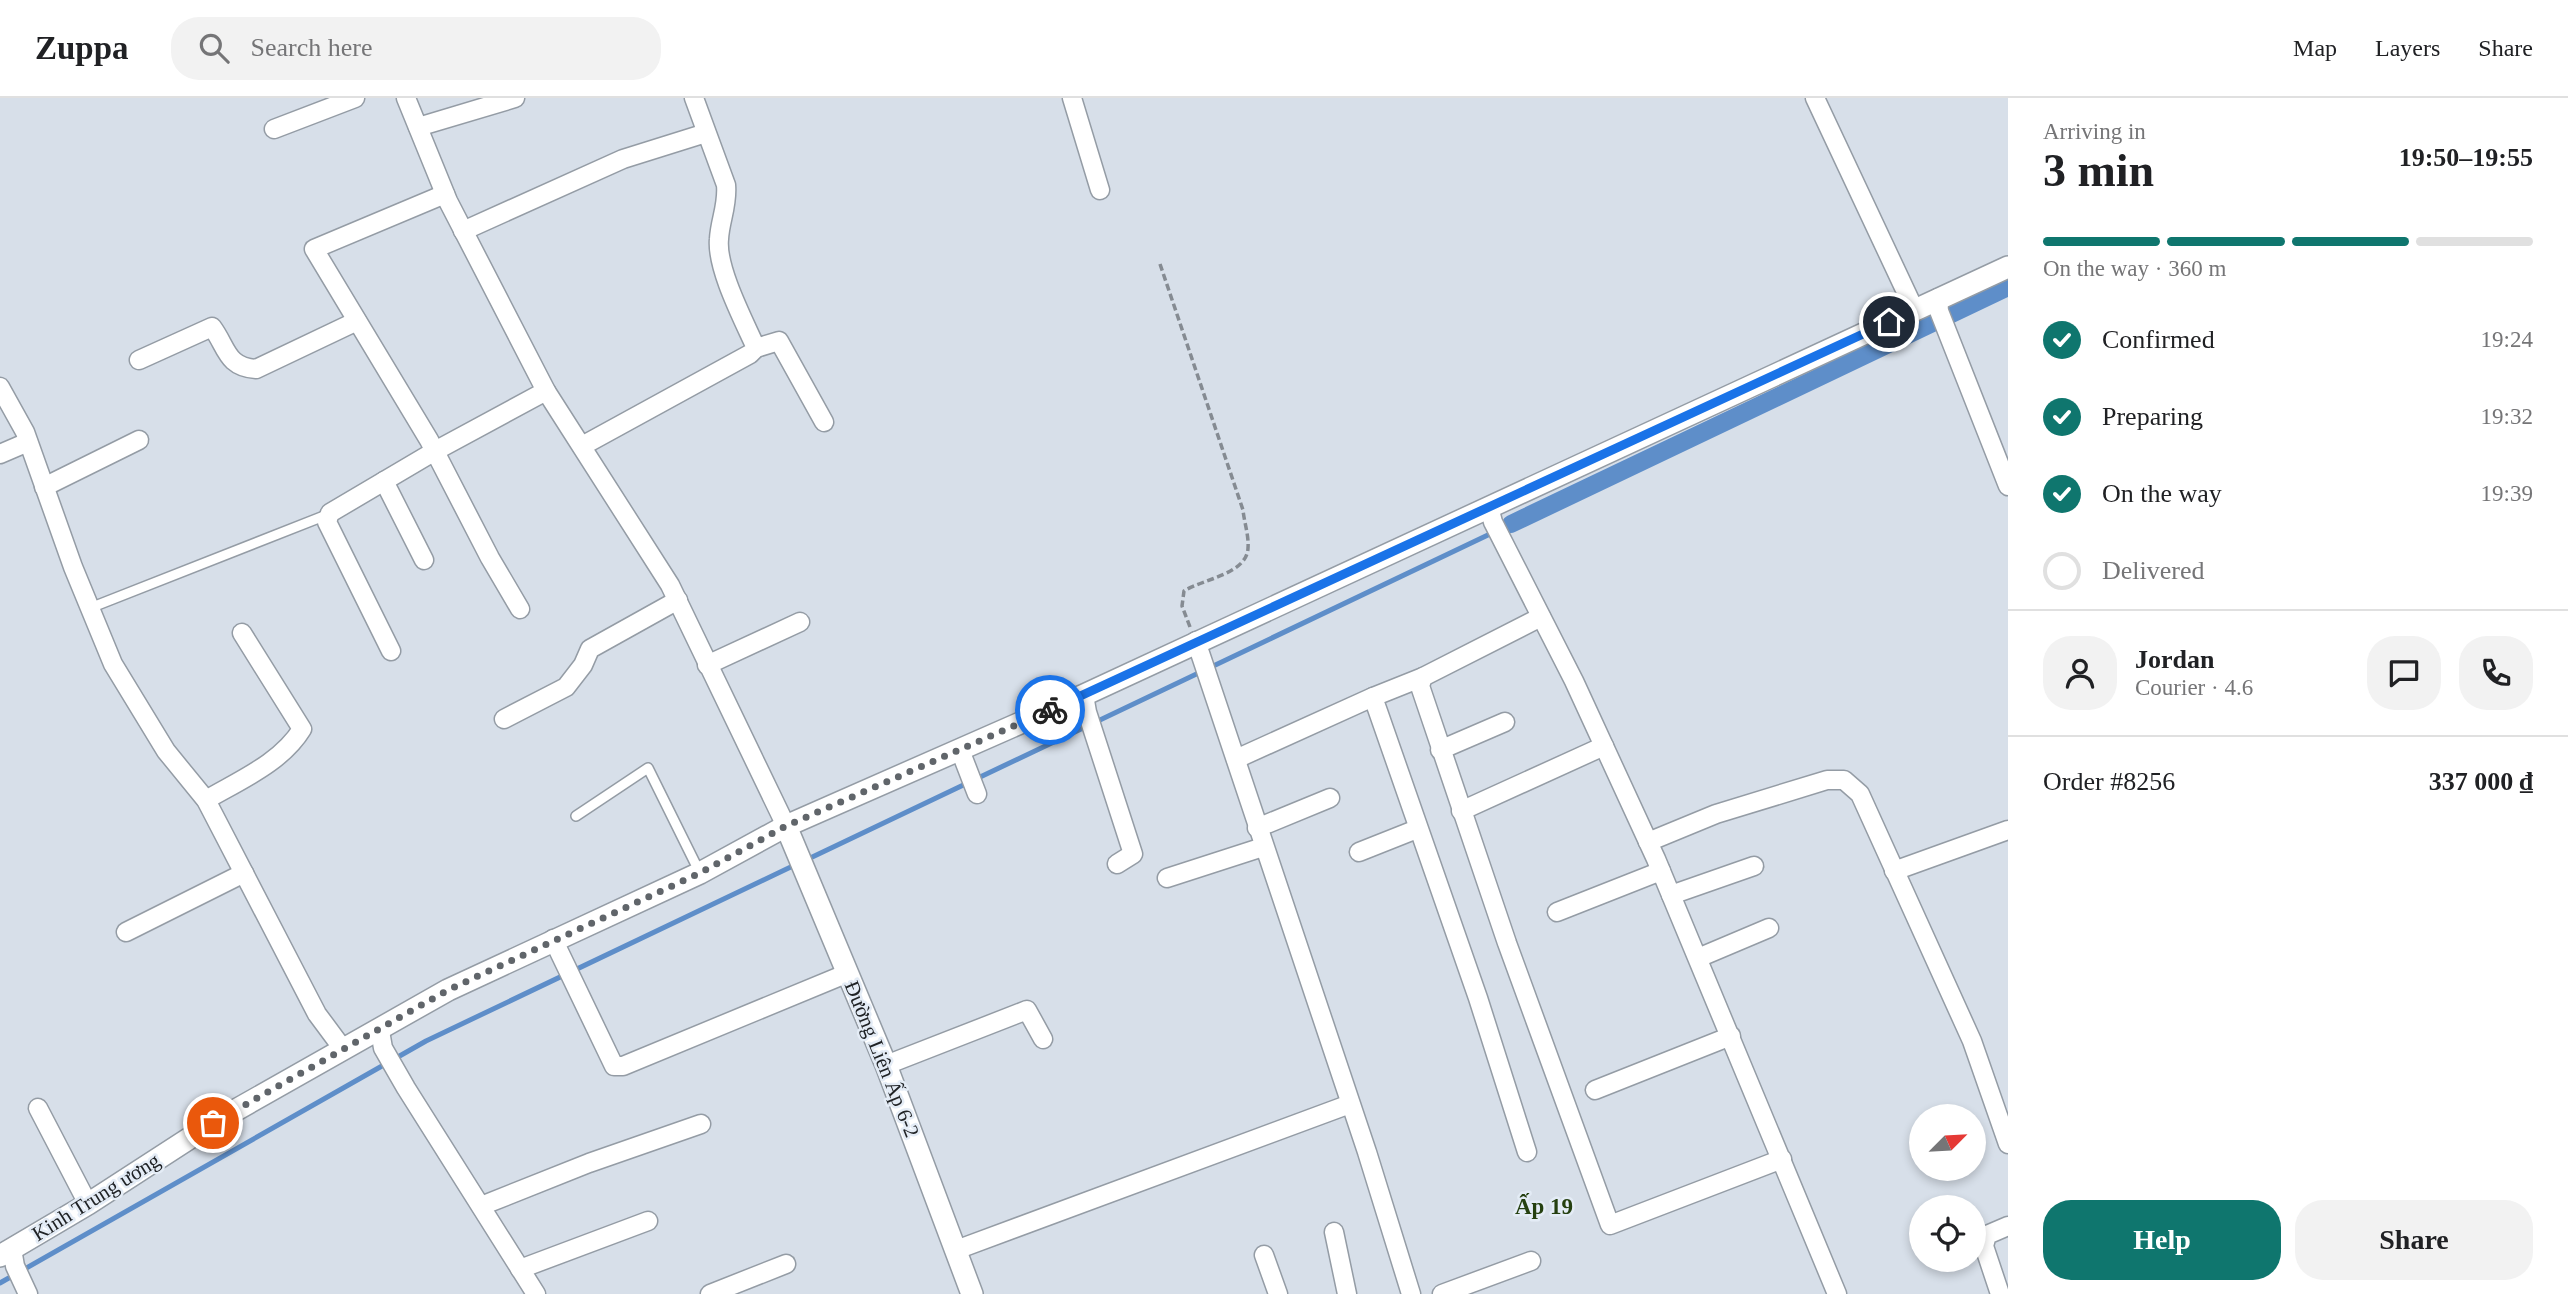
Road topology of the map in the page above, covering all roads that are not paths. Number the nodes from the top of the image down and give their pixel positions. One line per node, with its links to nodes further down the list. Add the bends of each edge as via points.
1 (355, 98): 8 (street)
2 (406, 98): 7 (street)
3 (515, 98): 7 (street)
4 (694, 98): 9 (street)
5 (1072, 98): 10 (street)
6 (1815, 98): 15 (street)
7 (418, 127): 11 (street)
8 (274, 129)
9 (706, 133): 12 (street, via 623,159); 17 (street, via 728,198 718,242 729,287)
10 (1100, 190)
11 (445, 194): 12 (street); 16 (street, via 314,249)
12 (463, 231): 20 (street)
13 (2008, 267): 14 (street, Kinh Trung ương)
14 (1940, 310): 15 (street, Kinh Trung ương); 28 (street)
15 (1914, 311): 31 (street, Kinh Trung ương)
16 (357, 321): 18 (street, via 256,369 233,362 209,327); 25 (street)
17 (756, 348): 21 (street, via 779,341); 24 (street)
18 (139, 360)
19 (0, 387): 23 (street)
20 (546, 391): 24 (street); 25 (street)
21 (824, 422)
22 (139, 440): 29 (street)
23 (29, 442): 26 (street); 29 (street)
24 (582, 446): 33 (street)
25 (435, 451): 27 (street); 35 (street)
26 (0, 454)
27 (384, 481): 30 (street); 32 (street)
28 (2008, 486)
29 (44, 487): 34 (street)
30 (330, 513): 34 (lane); 40 (street, via 327,522)
31 (1494, 522): 36 (street); 39 (street, Kinh Trung ương)
32 (424, 560)
33 (678, 600): 41 (street); 45 (street, via 590,649 566,687)
34 (90, 608): 53 (street, via 113,664 166,751)
35 (520, 609)
36 (1541, 617): 42 (street); 47 (street)
37 (800, 622): 41 (street)
38 (242, 633): 53 (street, via 302,729 292,745 260,769)
39 (1198, 648): 44 (street, Kinh Trung ương); 50 (street)
40 (391, 651)
41 (707, 665): 59 (street)
42 (1423, 677): 43 (street); 49 (street, via 1420,687)
43 (1373, 697): 50 (street); 57 (street)
44 (1086, 704): 48 (street, Kinh Trung ương); 63 (street, via 1133,854)
45 (504, 719)
46 (1505, 722): 49 (street)
47 (1604, 746): 54 (street); 60 (street)
48 (960, 750): 51 (street); 59 (street, Kinh Trung ương)
49 (1440, 750): 54 (street)
50 (1236, 759): 56 (street)
51 (978, 794)
52 (1330, 798): 56 (street)
53 (206, 800): 67 (street)
54 (1461, 811): 88 (street, via 1610,1225)
55 (576, 816): 68 (lane, via 648,768)
56 (1257, 828): 61 (street)
57 (1418, 830): 62 (street); 87 (street)
58 (2008, 830): 66 (street)
59 (789, 834): 68 (street, Kinh Trung ương); 76 (street, Đường Liên Ấp 6-2)
60 (1648, 842): 65 (street); 66 (street, via 1716,814 1826,780 1844,780 1860,794)
61 (1263, 847): 69 (street); 83 (street)
62 (1359, 852)
63 (1116, 864)
64 (1754, 866): 70 (street)
65 (1661, 871): 70 (street); 71 (street)
66 (1894, 871): 86 (street, via 1972,1041)
67 (244, 873): 73 (street); 80 (street, via 317,1014)
68 (700, 873): 74 (street, Kinh Trung ương)
69 (1167, 878)
70 (1671, 895): 75 (street)
71 (1557, 912)
72 (1769, 929): 75 (street)
73 (126, 932)
74 (553, 939): 76 (street, via 614,1066); 78 (street, Kinh Trung ương, via 448,990)
75 (1698, 958): 77 (street)
76 (848, 973): 81 (street, Đường Liên Ấp 6-2)
77 (1731, 1036): 82 (street); 88 (street)
78 (382, 1039): 80 (street, Kinh Trung ương); 90 (street, via 405,1088)
79 (1043, 1039): 81 (street, via 1027,1010)
80 (343, 1049): 89 (street, Kinh Trung ương, via 213,1123)
81 (886, 1065): 94 (street, Đường Liên Ấp 6-2)
82 (1595, 1090)
83 (1350, 1104): 94 (street); 105 (street)
84 (38, 1108): 89 (street)
85 (701, 1124): 90 (street)
86 (2008, 1144)
87 (1527, 1152)
88 (1782, 1159): 107 (street)
89 (88, 1204): 98 (street, Kinh Trung ương)
90 (481, 1206): 99 (street)
91 (648, 1221): 99 (street)
92 (2008, 1226): 108 (street, via 1987,1235 1984,1246)
93 (1334, 1232): 104 (street)
94 (956, 1250): 102 (street, Đường Liên Ấp 6-2)
95 (1264, 1255): 103 (street)
96 (1531, 1261): 106 (street)
97 (786, 1264): 101 (street)
98 (15, 1269)
99 (520, 1269): 100 (street)
100 (536, 1294)
101 (710, 1294)
102 (972, 1294)
103 (1278, 1294)
104 (1348, 1294)
105 (1411, 1294)
106 (1442, 1294)
107 (1837, 1294)
108 (2000, 1294)

